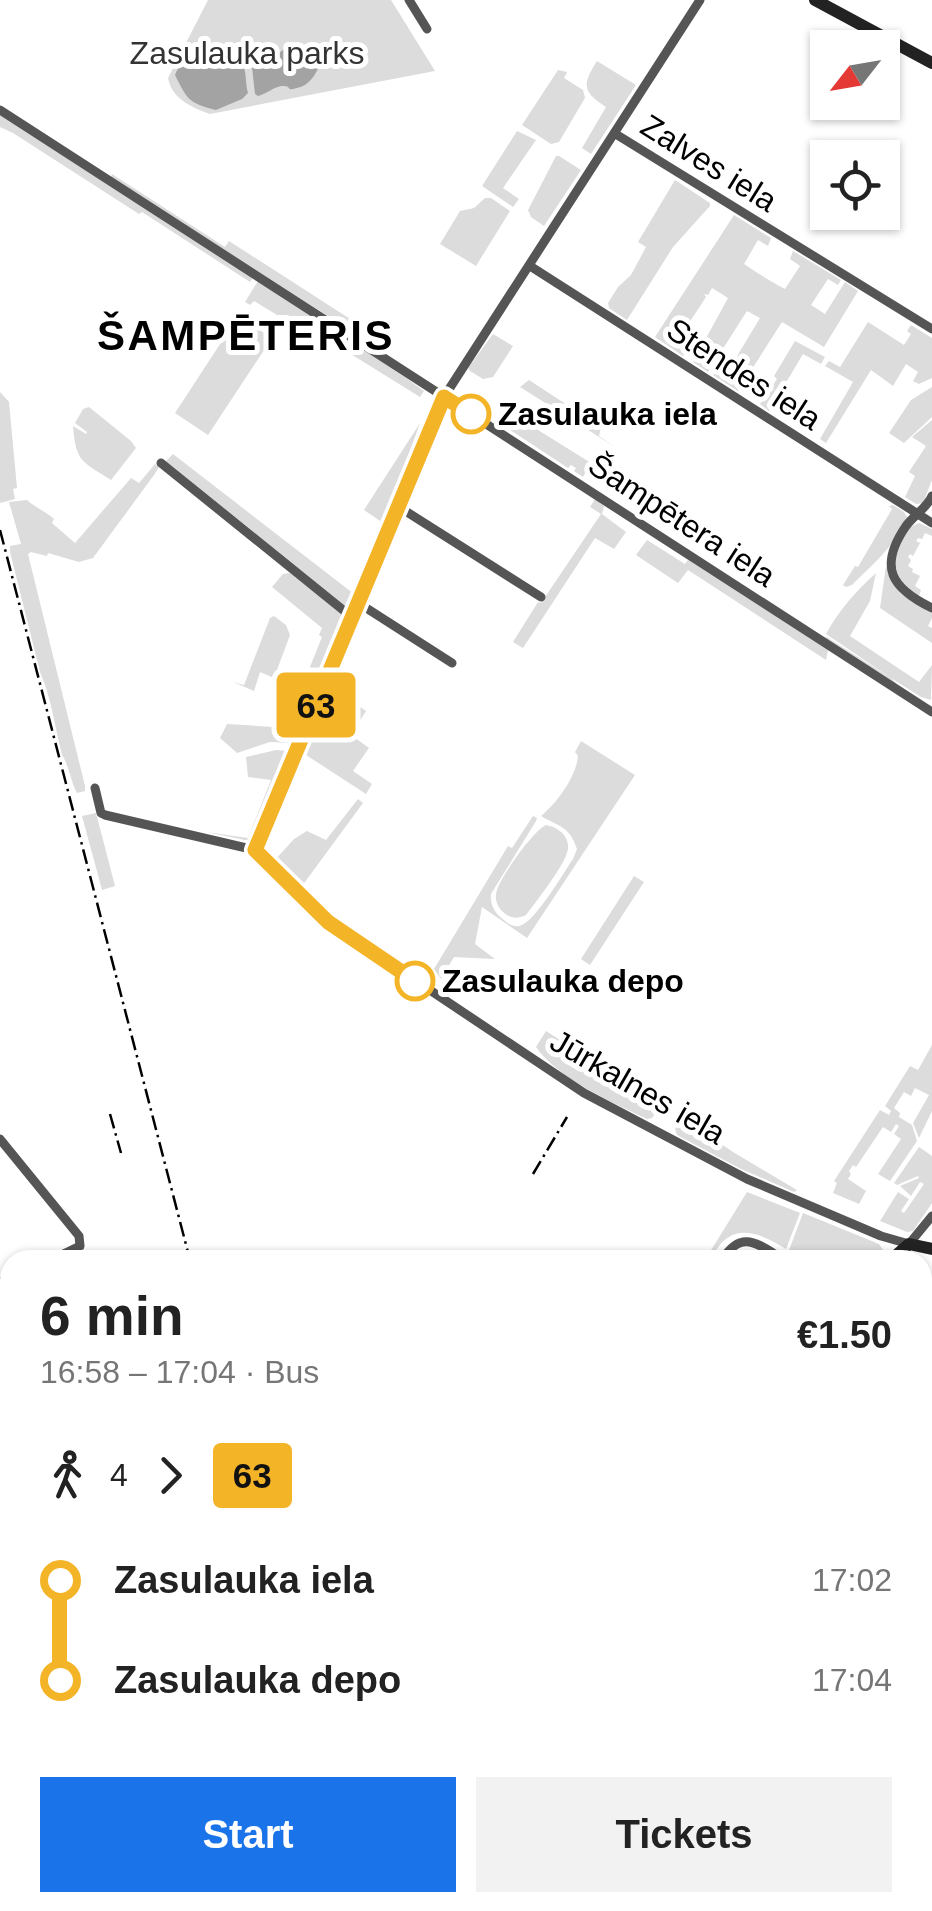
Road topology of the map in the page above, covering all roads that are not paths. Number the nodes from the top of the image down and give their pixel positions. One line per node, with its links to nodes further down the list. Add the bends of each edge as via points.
1 (409, 0): 4 (street)
2 (700, 0): 7 (street)
3 (815, 0): 5 (street)
4 (427, 30)
5 (932, 63)
6 (0, 110): 10 (street, Šampētera iela)
7 (614, 133): 8 (street); 9 (street, Zalves iela)
8 (530, 266): 10 (street); 14 (street, Stendes iela)
9 (932, 329)
10 (444, 397): 13 (street); 21 (street, Šampētera iela)
11 (161, 463): 19 (street)
12 (931, 502): 14 (street)
13 (399, 507): 16 (street); 17 (street)
14 (917, 514): 15 (street, Stendes iela); 18 (street, via 890,567 904,592)
15 (932, 523)
16 (541, 597)
17 (360, 604): 19 (street); 20 (street)
18 (932, 608)
19 (353, 618): 23 (street)
20 (452, 663)
21 (931, 709)
22 (95, 788): 23 (street, via 105,815)
23 (255, 850): 26 (street, Jūrkalnes iela, via 328,922 584,1093 748,1180)
24 (0, 1139): 28 (street, via 79,1236 80,1246)
25 (932, 1216): 26 (street)
26 (909, 1244): 27 (street, Jūrkalnes iela); 31 (street)
27 (932, 1249)
28 (72, 1250)
29 (731, 1250): 30 (street, via 748,1241)
30 (769, 1250)
31 (902, 1250)

